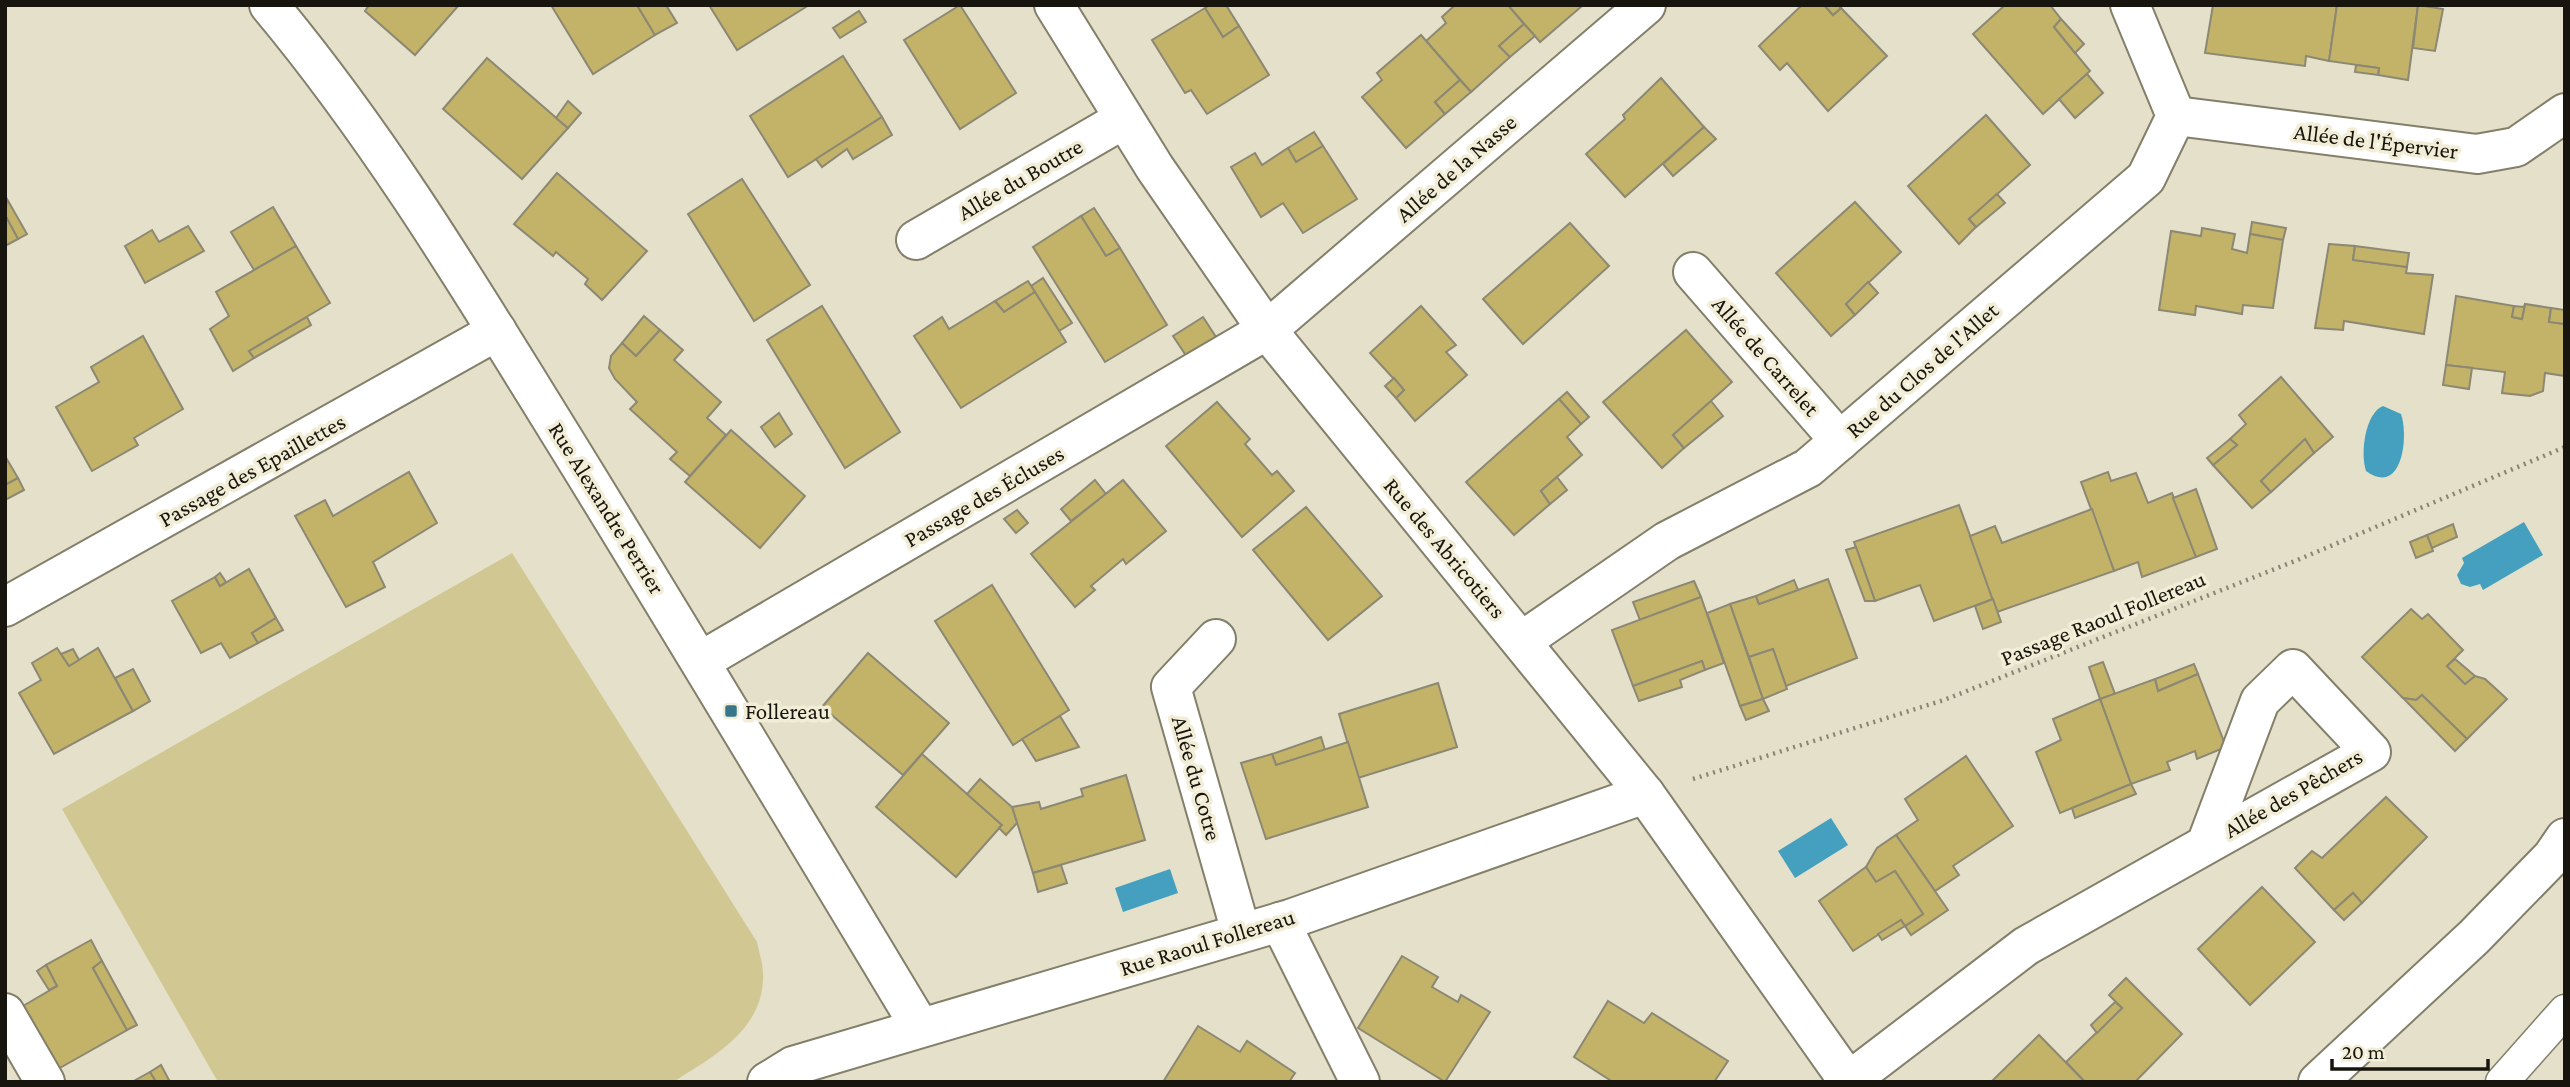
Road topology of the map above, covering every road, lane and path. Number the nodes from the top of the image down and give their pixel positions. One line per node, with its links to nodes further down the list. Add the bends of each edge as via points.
1 (269, 5): 11 (street, Rue Alexandre Perrier, via 327,74)
2 (1054, 5): 7 (street, Rue des Abricotiers)
3 (1646, 5): 10 (street, Allée de la Nasse)
4 (2130, 5): 6 (street)
5 (2565, 113): 6 (street, Allée de l'Épervier, via 2516,147 2477,154)
6 (2176, 116): 12 (street, Rue du Clos de l'Allet, via 2146,178)
7 (1124, 119): 8 (street, Allée du Boutre); 10 (street, Rue des Abricotiers)
8 (916, 240)
9 (1693, 272): 12 (street, Allée de Carrelet)
10 (1267, 330): 16 (street, Rue des Abricotiers); 17 (street, Passage des Écluses)
11 (497, 331): 14 (street, Passage des Epaillettes); 17 (street, Rue Alexandre Perrier)
12 (1840, 441): 16 (street, Rue du Clos de l'Allet, via 1808,468 1667,541)
13 (2565, 447): 18 (path, Passage Raoul Follereau, via 1944,701)
14 (5, 607)
15 (1216, 639): 22 (street, Allée du Cotre, via 1171,687)
16 (1522, 640): 18 (street, Rue des Abricotiers)
17 (701, 661): 25 (street, Rue Alexandre Perrier)
18 (1645, 794): 21 (street, Rue Raoul Follereau); 30 (street, Rue des Abricotiers)
19 (2207, 842): 19 (street, Allée des Pêchers, via 2371,752 2292,669 2260,701); 30 (street, Allée des Pêchers, via 2026,946)
20 (2560, 855): 31 (street)
21 (1280, 922): 22 (street, Rue Raoul Follereau); 29 (street)
22 (1241, 932): 25 (street, Rue Raoul Follereau)
23 (2565, 1011): 26 (lane)
24 (5, 1013): 27 (street)
25 (920, 1027): 28 (street, Rue Raoul Follereau, via 793,1066)
26 (2530, 1070): 32 (lane)
27 (46, 1082)
28 (767, 1082)
29 (1360, 1082)
30 (1849, 1082)
31 (2318, 1082)
32 (2502, 1082)

